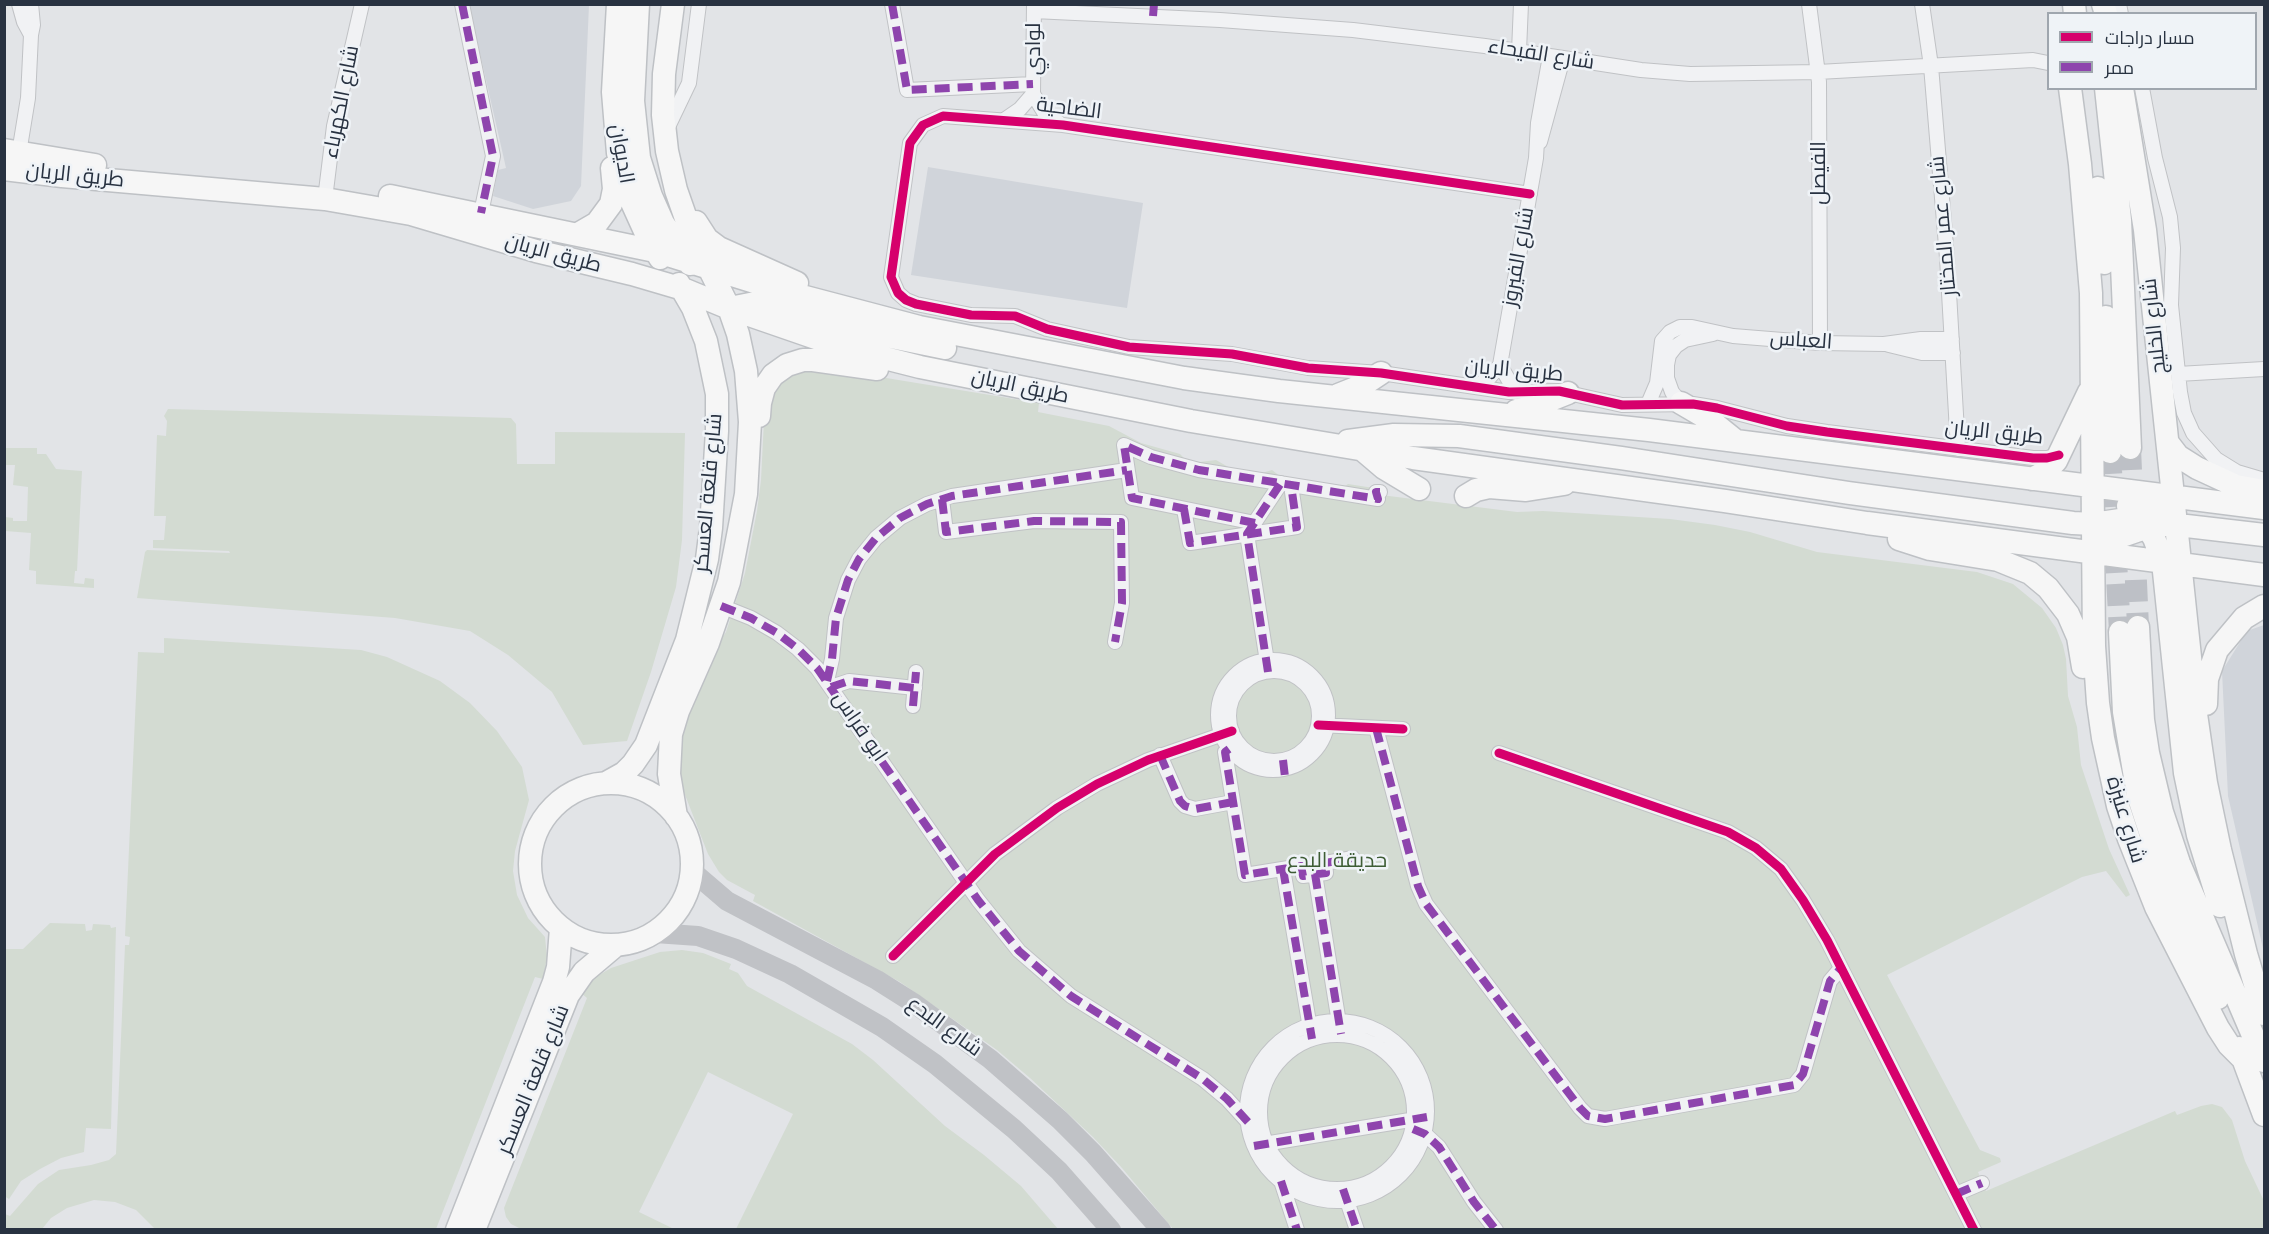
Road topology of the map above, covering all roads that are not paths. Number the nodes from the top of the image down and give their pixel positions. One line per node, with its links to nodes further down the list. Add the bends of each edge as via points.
1 (19, 4): 15 (street)
2 (32, 4): 15 (street)
3 (362, 4): 33 (street, شارع الكهرباء, via 334,126)
4 (462, 4): 35 (street, via 494,156)
5 (618, 4): 27 (main road, الديوان)
6 (638, 4): 37 (main road, via 635,137 644,177)
7 (699, 4): 30 (street, via 689,83)
8 (892, 4): 21 (street, via 907,90)
9 (1521, 4): 16 (street)
10 (1809, 4): 20 (street, الفيصل)
11 (1922, 4): 19 (street, شارع عمر المختار)
12 (1034, 8): 13 (street, شارع الفيحاء); 21 (street, لوادي)
13 (1154, 10): 16 (street, شارع الفيحاء)
14 (671, 11): 30 (main road, الديوان, via 664,74)
15 (31, 35): 31 (street, via 28,98)
16 (1519, 51): 17 (street, شارع الفيحاء)
17 (1557, 57): 20 (street, شارع الفيحاء, via 1690,74); 34 (street, شارع الفيروز, via 1547,125 1537,149)
18 (2047, 63): 19 (street, شارع الفيحاء, via 2026,60)
19 (1931, 66): 20 (street, شارع الفيحاء); 42 (street, شارع عمر المختار)
20 (1818, 72): 44 (street, الفيصل)
21 (1033, 89): 28 (street, لوادي, via 1020,109); 29 (street, لوادي, via 1044,112)
22 (2070, 90): 54 (main road, via 2089,265)
23 (2085, 90): 24 (main road, شارع الخليج, via 2102,230 2120,450 2120,220)
24 (2106, 90)
25 (2122, 90): 62 (main road, شارع الخليج, via 2145,230)
26 (2142, 90): 51 (street, شارع الخليج, via 2154,158 2170,217 2170,296)
27 (614, 117): 36 (main road, via 606,142 613,197 602,217); 37 (main road, الديوان, via 618,153 639,218)
28 (1004, 120): 29 (street, الضاحية); 39 (street, الضاحية, via 943,116 917,130 909,148 891,277 898,293 911,302 971,315 1015,316)
29 (1064, 125): 34 (street, الضاحية)
30 (665, 133): 32 (main road, الديوان)
31 (10, 157): 33 (main road, طريق الريان)
32 (670, 169): 37 (main road, الديوان, via 690,230); 40 (main road, via 684,185 699,228 713,244 807,287 890,311)
33 (326, 193): 35 (main road, طريق الريان, via 420,200); 37 (main road, طريق الريان, via 633,274)
34 (1530, 194): 47 (street, شارع الفيروز)
35 (481, 213): 36 (main road, طريق الريان)
36 (578, 234): 37 (main road, طريق الريان)
37 (682, 268): 38 (main road, الديوان); 38 (main road, طريق الريان); 40 (main road, طريق الريان); 43 (main road, شارع قلعة العسكر)
38 (718, 309): 43 (main road); 48 (main road, طريق الريان); 52 (main road, via 766,304 872,333 980,354 1112,375); 68 (main road, شارع قلعة العسكر, via 743,354 750,422); 91 (main road, via 736,404)
39 (1036, 326): 50 (street, طريق الريان, via 1129,347 1207,352 1308,368)
40 (919, 327): 52 (main road, طريق الريان)
41 (1718, 333): 44 (street, العباس); 58 (street, العباس, via 1685,340 1670,355 1667,378); 59 (street, العباس, via 1686,326 1665,336 1660,347 1657,383)
42 (1952, 339): 45 (street, العباس); 46 (street, شارع عمر المختار)
43 (706, 341): 110 (main road, شارع قلعة العسكر, via 717,412 711,528 701,589 681,657 646,745 624,773)
44 (1820, 343): 45 (street, العباس)
45 (1884, 344): 46 (street, العباس, via 1910,351)
46 (1953, 353): 64 (street, شارع عمر المختار)
47 (1500, 365): 53 (street); 55 (street)
48 (920, 367): 63 (main road, طريق الريان); 68 (main road, via 885,370 813,360 787,365 768,381 761,395 758,456)
49 (2265, 369): 51 (street)
50 (1381, 373): 53 (street, طريق الريان); 57 (main road, via 1354,390)
51 (2178, 374): 71 (street, شارع الخليج, via 2184,413 2207,451 2226,466)
52 (1184, 378): 57 (main road, طريق الريان)
53 (1476, 387): 55 (street, طريق الريان)
54 (2092, 387): 66 (main road); 73 (main road)
55 (1516, 393): 56 (street, طريق الريان)
56 (1568, 393): 59 (street, طريق الريان, via 1613,404); 60 (main road)
57 (1334, 396): 60 (main road, طريق الريان)
58 (1682, 403): 59 (street, طريق الريان); 61 (main road); 64 (street, طريق الريان, via 1807,430)
59 (1648, 404)
60 (1503, 414): 61 (main road, طريق الريان)
61 (1736, 441): 69 (main road, طريق الريان)
62 (2168, 443): 75 (main road, via 2178,456 2197,468 2235,486); 78 (main road, شارع الخليج)
63 (1328, 444): 65 (main road, طريق الريان); 84 (main road, via 1394,435 1459,436 1918,503)
64 (1958, 448): 66 (street, طريق الريان, via 2040,459)
65 (1363, 450): 70 (main road, طريق الريان); 74 (main road)
66 (2060, 455): 69 (main road, via 2045,472)
67 (1128, 470): 72 (street, via 1124,445 1186,467); 79 (street); 81 (street, via 1132,498)
68 (748, 474): 91 (main road, شارع قلعة العسكر)
69 (2032, 479): 73 (main road, طريق الريان)
70 (1579, 480): 77 (main road, via 1537,490 1483,488); 83 (main road, طريق الريان)
71 (2265, 480)
72 (1286, 484): 76 (street, via 1378,499 1376,492); 86 (street); 86 (street, via 1298,527)
73 (2093, 487): 78 (main road, طريق الريان); 82 (main road, via 2117,498); 84 (main road)
74 (1419, 489)
75 (2265, 491)
76 (1380, 492)
77 (1466, 496)
78 (2174, 497): 80 (main road, طريق الريان); 82 (main road); 85 (main road, شارع الخليج)
79 (942, 499): 95 (street, via 946,532 1034,521 1121,522 1122,603); 98 (street, via 900,518 859,559 840,604)
80 (2265, 508)
81 (1184, 509): 86 (street); 86 (street, via 1190,543)
82 (2143, 521): 84 (main road); 85 (main road); 88 (main road); 89 (main road)
83 (1867, 523): 88 (main road, طريق الريان); 105 (main road, via 1914,544 2009,563 2039,580 2074,624 2086,691)
84 (2093, 524): 88 (main road)
85 (2178, 525): 87 (main road); 89 (main road, شارع الخليج)
86 (1251, 529): 96 (street)
87 (2265, 535)
88 (2093, 553): 89 (main road, طريق الريان); 105 (main road, شارع عنيزة, via 2095,674)
89 (2172, 563): 90 (main road, طريق الريان); 111 (main road); 122 (main road, via 2181,742 2190,803 2213,886)
90 (2262, 568)
91 (729, 582): 92 (main road, شارع قلعة العسكر)
92 (721, 606): 98 (street, ابو فراس, via 777,633 808,658); 113 (main road, شارع قلعة العسكر, via 671,734 669,774)
93 (2265, 606): 111 (main road, via 2235,627 2217,650 2210,669 2206,689)
94 (2129, 630): 128 (main road, شارع عنيزة, via 2127,738 2146,823 2176,904)
95 (1116, 642)
96 (1268, 666): 101 (street, via 1307,686 1316,700); 104 (street, via 1235,695)
97 (916, 672): 99 (street)
98 (829, 684): 99 (street, via 849,681); 118 (street, ابو فراس)
99 (915, 688): 100 (street)
100 (914, 706)
101 (1323, 725): 102 (street); 109 (street)
102 (1376, 728): 103 (street); 124 (street, via 1426,904 1588,1116 1605,1119 1794,1085 1803,1074 1830,981)
103 (1403, 729)
104 (1226, 732): 106 (street); 108 (street); 109 (street, via 1251,754)
105 (2103, 738): 128 (main road, شارع عنيزة, via 2122,817 2156,907 2218,1028)
106 (1229, 749): 109 (street, via 1258,769); 112 (street, via 1225,752)
107 (1499, 753): 124 (street, via 1743,839 1769,858 1791,882 1816,919)
108 (1160, 755): 112 (street, via 1185,806 1195,809); 118 (street, via 1097,784 1057,808 1002,848)
109 (1284, 769)
110 (606, 783): 113 (main road, via 629,785 650,793); 119 (main road, via 581,789 559,802 542,821 532,843 534,890 544,911)
111 (2206, 783): 122 (main road)
112 (1233, 802): 115 (street, via 1245,875)
113 (676, 816): 116 (main road, via 688,836)
114 (1353, 858): 117 (street, via 1325,863 1326,873)
115 (1283, 869): 117 (street, via 1301,866 1303,876); 127 (street)
116 (692, 871): 120 (main road, via 681,906); 139 (main road, شارع البدع, via 727,902 877,980 990,1059 1085,1145)
117 (1315, 874): 126 (street)
118 (966, 882): 123 (street); 130 (street, ابو فراس, via 1005,935 1051,981 1203,1079)
119 (561, 928): 121 (main road, via 587,942); 137 (main road, شارع قلعة العسكر, via 554,982)
120 (655, 933): 121 (main road); 138 (main road, شارع البدع, via 698,936 736,949 790,974 882,1028 953,1078 1014,1129 1059,1171)
121 (616, 945): 137 (main road, شارع قلعة العسكر, via 584,972 568,995)
122 (2246, 954): 125 (main road)
123 (893, 956)
124 (1841, 968): 135 (street)
125 (2265, 1014)
126 (1340, 1028): 127 (street); 131 (street, via 1351,1022 1374,1029 1404,1050 1422,1081 1428,1105)
127 (1311, 1032): 130 (street, via 1287,1036 1261,1063 1248,1097); 132 (street, via 1284,1055 1266,1081 1260,1102)
128 (2254, 1061): 129 (main road, شارع عنيزة)
129 (2265, 1115)
130 (1248, 1122): 132 (street)
131 (1420, 1125): 132 (street); 136 (street, via 1415,1156 1400,1176 1370,1195); 142 (street)
132 (1260, 1145): 133 (street, via 1265,1165); 136 (street, via 1302,1181)
133 (1281, 1182): 136 (street, via 1312,1197); 140 (street)
134 (1982, 1183): 135 (street)
135 (1956, 1194): 143 (street)
136 (1345, 1195): 141 (street)
137 (470, 1228)
138 (1112, 1230)
139 (1161, 1230)
140 (1297, 1230)
141 (1357, 1230)
142 (1496, 1230)
143 (1974, 1230)

